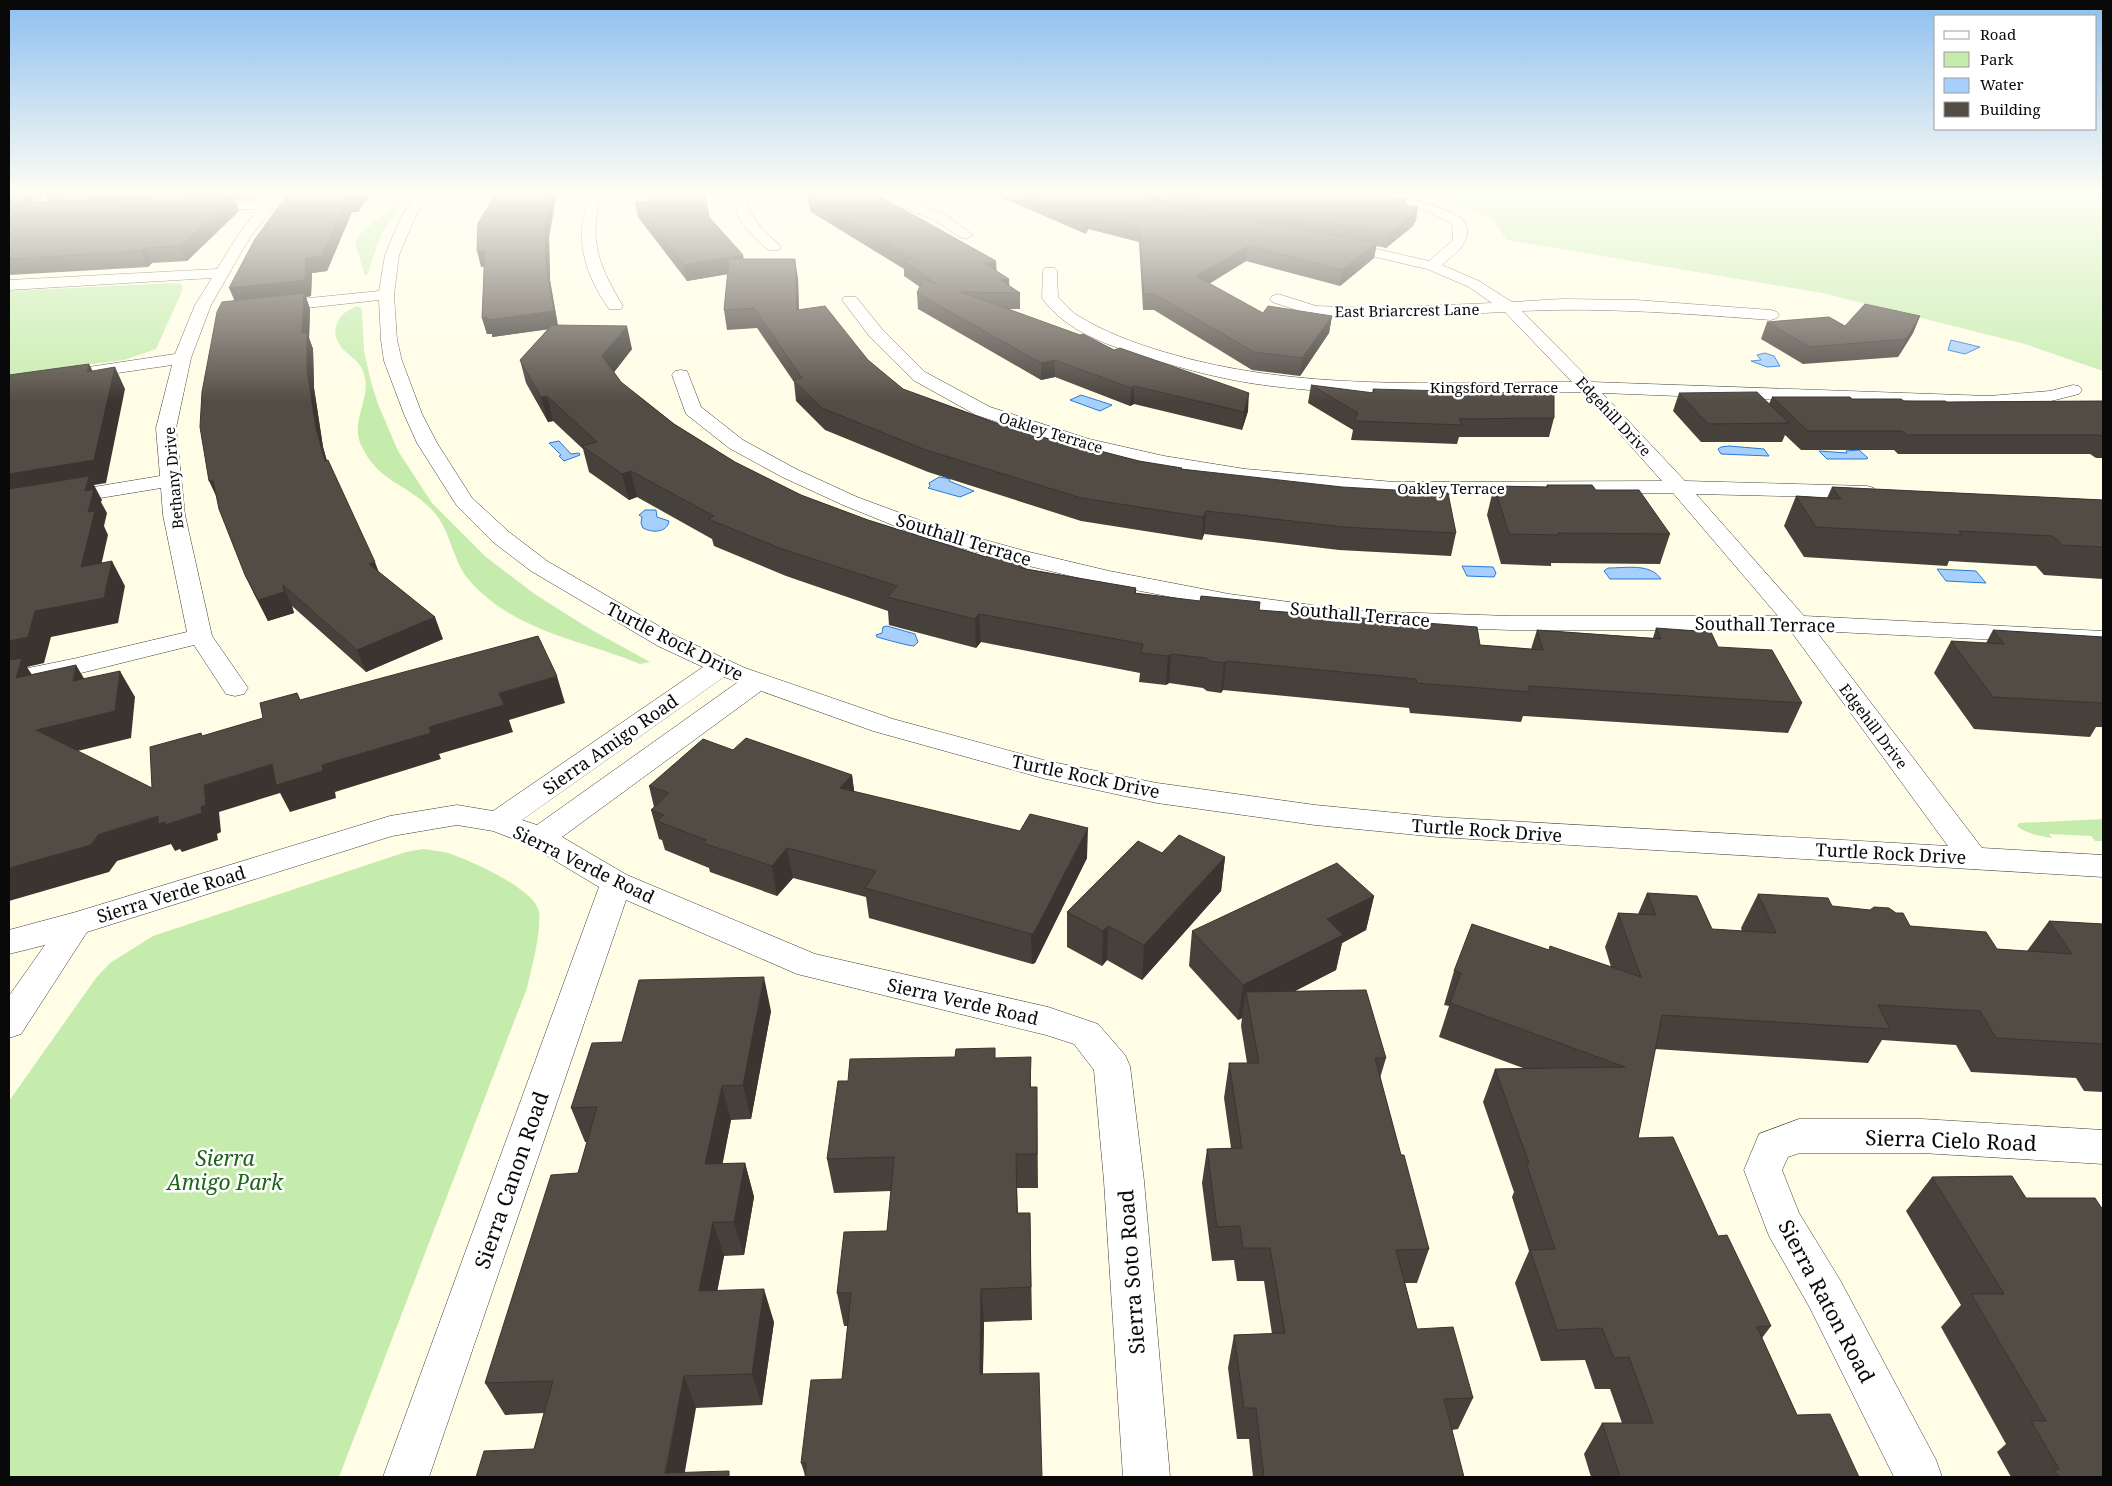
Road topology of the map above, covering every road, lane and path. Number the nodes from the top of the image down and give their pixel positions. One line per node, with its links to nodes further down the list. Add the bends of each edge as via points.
1 (226, 264): 7 (street, Bethany Drive)
2 (391, 264): 9 (street, Turtle Rock Drive)
3 (595, 264): 13 (street)
4 (1426, 264): 5 (street, Edgehill Drive)
5 (1432, 266): 14 (street, Edgehill Drive, via 1474,284)
6 (1050, 271): 19 (street, Kingsford Terrace, via 1050,298 1070,318 1120,344 1193,366 1270,381 1356,388)
7 (221, 273): 8 (street); 16 (street, Bethany Drive, via 210,309)
8 (9, 285)
9 (387, 290): 12 (street); 28 (street, Turtle Rock Drive, via 390,347 402,388 427,443 464,502 501,537 539,566 667,641)
10 (850, 300): 22 (street, Oakley Terrace, via 876,333 919,376 983,411 1084,444 1164,462 1246,475 1394,488)
11 (1278, 300): 14 (street, East Briarcrest Lane, via 1315,311 1376,314)
12 (256, 304)
13 (615, 306)
14 (1509, 307): 15 (street, East Briarcrest Lane, via 1636,305); 19 (street, Edgehill Drive)
15 (1771, 315)
16 (182, 358): 18 (street); 21 (street, Bethany Drive, via 166,428)
17 (681, 375): 25 (street, Southall Terrace, via 693,410 736,444 789,473 930,532 1108,578 1229,601 1357,618 1511,623)
18 (9, 384)
19 (1587, 387): 20 (street, Kingsford Terrace, via 1989,402 2051,396); 22 (street, Edgehill Drive)
20 (2074, 390)
21 (171, 480): 24 (street); 26 (street, Bethany Drive, via 174,515)
22 (1679, 487): 23 (street, Oakley Terrace); 25 (street, Edgehill Drive)
23 (1890, 494)
24 (9, 507)
25 (1797, 623): 27 (street, Southall Terrace); 34 (street, Edgehill Drive)
26 (200, 636): 29 (street); 31 (street, Bethany Drive)
27 (2103, 638)
28 (722, 667): 30 (street, Turtle Rock Drive); 32 (street, Sierra Amigo Road)
29 (9, 680)
30 (757, 681): 33 (street, Sierra Amigo Road); 34 (street, Turtle Rock Drive, via 883,725 1046,770 1157,793 1438,828)
31 (235, 688)
32 (498, 822): 33 (street, Sierra Verde Road); 37 (street, Sierra Verde Road, via 457,815 390,826)
33 (540, 838): 36 (street, Sierra Verde Road)
34 (1973, 858): 35 (street, Turtle Rock Drive)
35 (2103, 866)
36 (616, 883): 40 (street, Sierra Verde Road, via 809,964 1086,1034); 43 (street, Sierra Canon Road)
37 (76, 924): 38 (street, Sierra Verde Road); 39 (street)
38 (9, 942)
39 (9, 1024)
40 (1112, 1066): 44 (street, Sierra Soto Road)
41 (1799, 1136): 42 (street, Sierra Cielo Road, via 1922,1136); 45 (street, Sierra Raton Road, via 1773,1146 1763,1170 1784,1223 1825,1294)
42 (2103, 1147)
43 (406, 1477)
44 (1147, 1477)
45 (1919, 1477)

